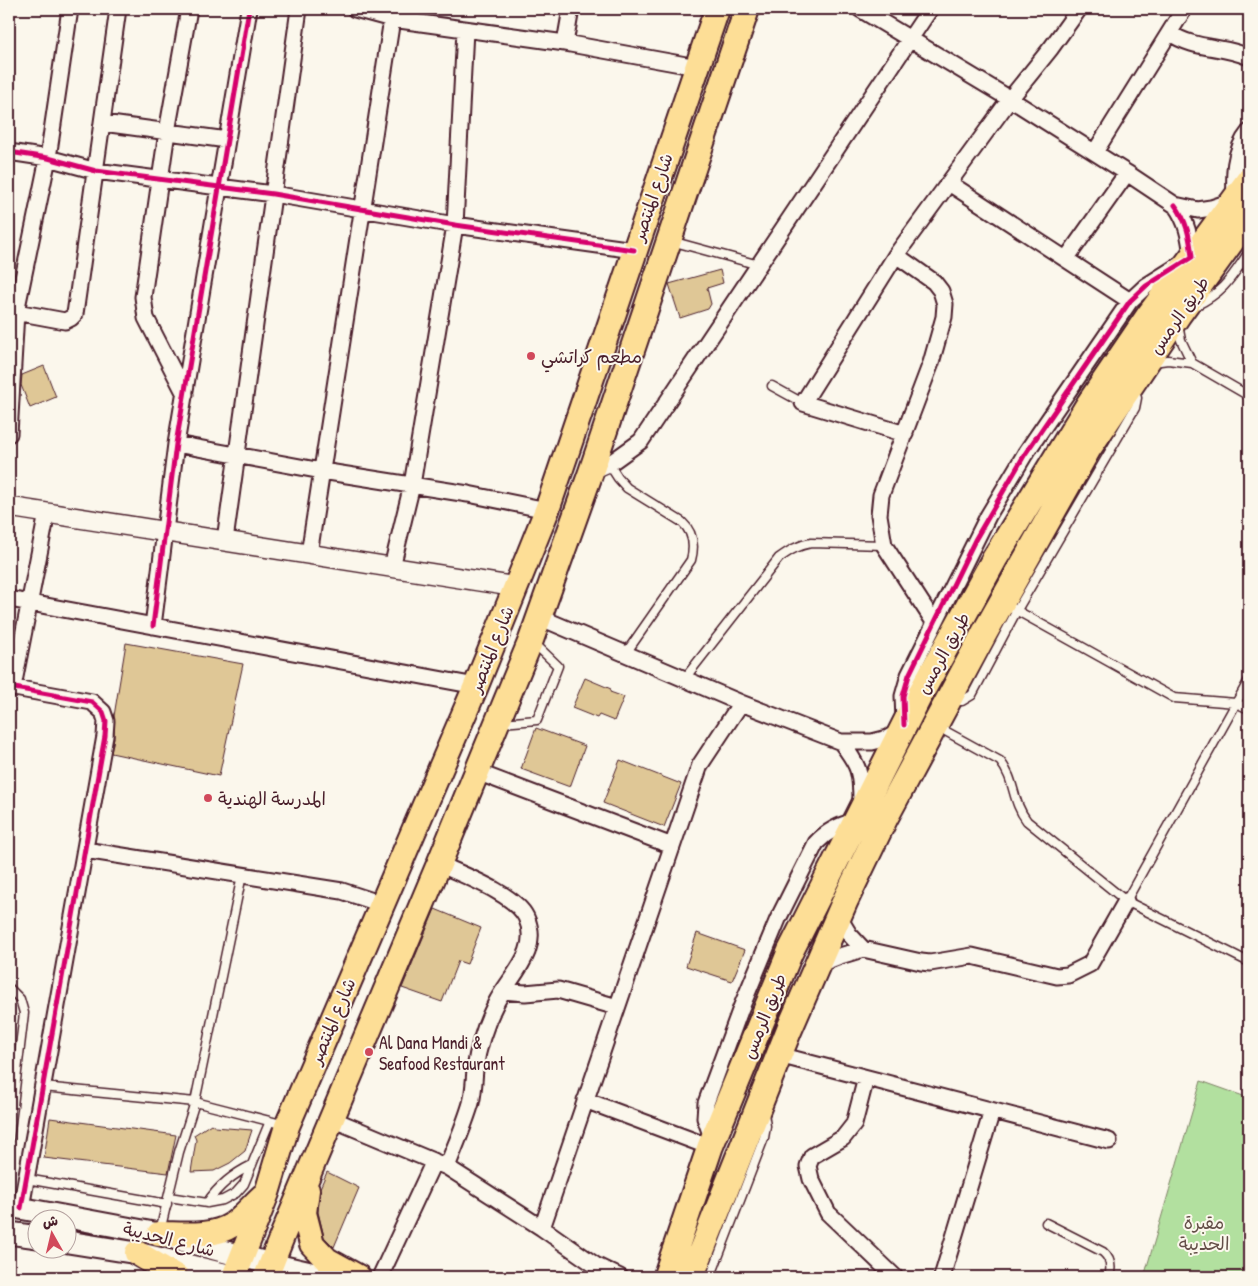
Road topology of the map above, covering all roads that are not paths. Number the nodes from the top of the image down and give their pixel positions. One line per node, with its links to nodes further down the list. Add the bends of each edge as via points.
1 (70, 9): 28 (street)
2 (118, 9): 22 (street)
3 (189, 9): 23 (street)
4 (249, 9): 25 (street)
5 (299, 9): 35 (street)
6 (358, 9): 14 (street)
7 (571, 9): 18 (street)
8 (717, 9): 20 (main road, شارع المنتصر)
9 (748, 9): 40 (main road, شارع المنتصر)
10 (860, 9): 17 (street)
11 (930, 9): 17 (street)
12 (1079, 9): 21 (street)
13 (1184, 9): 16 (street)
14 (392, 19): 15 (street); 38 (street)
15 (466, 30): 18 (street); 39 (street)
16 (1170, 33): 19 (street, via 1181,41 1230,49); 27 (street)
17 (910, 38): 21 (street); 46 (street)
18 (565, 43): 20 (street)
19 (1249, 57)
20 (697, 67): 41 (main road, شارع المنتصر)
21 (1010, 99): 27 (street); 33 (street)
22 (103, 123): 23 (street); 29 (street)
23 (167, 132): 25 (street); 31 (street)
24 (1249, 132): 37 (street, via 1236,158)
25 (227, 140): 34 (street)
26 (9, 152): 28 (street)
27 (1095, 152): 30 (street)
28 (48, 158): 29 (street); 47 (street)
29 (96, 171): 31 (street); 49 (street, via 74,314 65,320)
30 (1127, 172): 36 (street); 45 (street)
31 (161, 180): 34 (street); 54 (street, via 143,309)
32 (1249, 180): 37 (highway, طريق الرمس)
33 (949, 183): 43 (street); 45 (street)
34 (219, 187): 35 (street); 54 (street)
35 (273, 194): 38 (street); 61 (street)
36 (1175, 205): 37 (street, via 1198,210); 44 (street, via 1190,236)
37 (1242, 208): 44 (highway, طريق الرمس); 50 (highway, طريق الرمس)
38 (363, 210): 39 (street); 63 (street)
39 (455, 226): 41 (street); 64 (street)
40 (669, 241): 46 (lane); 62 (main road, شارع المنتصر)
41 (634, 250): 66 (main road, شارع المنتصر)
42 (1249, 252): 50 (lane, via 1226,285 1211,298)
43 (896, 255): 56 (street); 59 (street, via 934,282 945,304 931,363)
44 (1192, 257): 48 (street, via 1146,286); 91 (highway, طريق الرمس, via 1089,404 995,558)
45 (1066, 258): 48 (street)
46 (759, 265): 62 (street, via 641,441)
47 (14, 295): 49 (street)
48 (1130, 301): 78 (street, via 1006,484)
49 (16, 312): 57 (street)
50 (1178, 315): 51 (lane, via 1181,340); 52 (highway, طريق الرمس)
51 (1192, 363): 52 (lane, via 1168,360); 55 (lane)
52 (1145, 364): 76 (highway, طريق الرمس, via 1088,449)
53 (772, 386): 56 (lane)
54 (184, 394): 60 (street)
55 (1249, 396)
56 (803, 403): 59 (street)
57 (10, 416): 58 (street)
58 (9, 434)
59 (905, 434): 70 (street, via 881,495 879,508)
60 (176, 444): 61 (street); 68 (street)
61 (237, 455): 63 (street); 69 (street)
62 (600, 468): 77 (main road, شارع المنتصر); 81 (lane, via 682,522 688,528 694,549 691,560)
63 (322, 471): 64 (street); 71 (street)
64 (412, 484): 66 (street); 72 (street)
65 (9, 507): 67 (street)
66 (547, 510): 73 (main road, شارع المنتصر)
67 (47, 513): 68 (street); 75 (street)
68 (166, 532): 69 (street); 79 (street)
69 (225, 540): 71 (street)
70 (884, 545): 78 (street); 82 (lane, via 811,543 779,558)
71 (309, 554): 72 (street)
72 (392, 567): 73 (street)
73 (516, 586): 84 (main road, شارع المنتصر)
74 (9, 599): 75 (street)
75 (29, 603): 79 (street); 85 (street)
76 (1009, 606): 87 (lane, via 1174,698); 90 (highway, طريق الرمس)
77 (539, 616): 80 (main road, شارع المنتصر); 81 (street)
78 (934, 622): 91 (street, via 906,685)
79 (153, 626): 84 (street)
80 (531, 640): 89 (main road, شارع المنتصر); 89 (lane, via 558,666 537,720)
81 (626, 653): 82 (street)
82 (685, 678): 86 (street)
83 (1249, 680): 87 (lane)
84 (476, 686): 100 (main road, شارع المنتصر)
85 (11, 687): 96 (street, via 92,702 103,712 105,736)
86 (741, 703): 92 (street); 95 (street, via 700,765)
87 (1236, 703): 88 (lane); 99 (lane)
88 (1249, 709)
89 (497, 723): 93 (main road, شارع المنتصر)
90 (935, 725): 99 (lane, via 1000,760 1007,770 1019,810 1027,821); 101 (highway, طريق الرمس)
91 (903, 728): 92 (street, via 888,738 872,742); 94 (highway, طريق الرمس)
92 (841, 742): 94 (street, via 856,762 861,781)
93 (477, 772): 95 (street); 97 (main road, شارع المنتصر)
94 (858, 815): 120 (highway, طريق الرمس, via 790,952)
95 (672, 846): 107 (street)
96 (85, 850): 98 (street); 110 (street)
97 (440, 864): 106 (street, via 501,893 526,917 529,929 527,956); 115 (main road, شارع المنتصر)
98 (242, 875): 100 (street, via 342,891); 112 (lane)
99 (1126, 901): 102 (street, via 1090,964 1068,975 1057,976 972,956 930,963); 103 (lane)
100 (382, 904): 116 (main road, شارع المنتصر)
101 (838, 916): 102 (street); 104 (highway, طريق الرمس)
102 (863, 949): 104 (street)
103 (1249, 962)
104 (816, 965): 108 (highway, طريق الرمس)
105 (9, 988): 117 (lane, via 20,999 24,1013)
106 (503, 991): 107 (street, via 558,990); 122 (street, via 486,1027 478,1054 470,1103)
107 (617, 1007): 111 (street)
108 (779, 1055): 109 (street); 113 (highway, طريق الرمس)
109 (866, 1078): 114 (street); 146 (street, via 854,1124 843,1138 812,1156 808,1166 810,1179 828,1213)
110 (43, 1087): 112 (lane); 124 (street)
111 (585, 1100): 120 (street); 130 (street)
112 (195, 1102): 116 (lane); 126 (lane)
113 (759, 1104): 144 (highway, طريق الرمس); 145 (lane, via 765,1118 764,1138)
114 (992, 1111): 119 (street); 147 (street)
115 (332, 1119): 122 (street); 123 (main road, شارع المنتصر)
116 (278, 1124): 121 (lane); 125 (main road, شارع المنتصر)
117 (10, 1130): 118 (lane)
118 (9, 1139)
119 (1109, 1141)
120 (711, 1143): 143 (highway, طريق الرمس)
121 (252, 1164): 127 (lane, via 231,1176); 127 (lane, via 244,1184 236,1193)
122 (440, 1164): 130 (street); 141 (street)
123 (309, 1174): 136 (main road, شارع المنتصر); 140 (main road, via 304,1213 312,1244 327,1260)
124 (27, 1179): 126 (lane); 128 (street)
125 (267, 1193): 132 (main road, via 232,1225 220,1230 204,1234); 137 (main road, شارع المنتصر)
126 (168, 1200): 127 (lane); 132 (lane)
127 (207, 1203)
128 (15, 1207): 132 (main road, شارع الحديبة)
129 (1046, 1223): 148 (lane, via 1103,1252 1110,1264)
130 (542, 1228): 142 (street, via 595,1265)
131 (9, 1233): 133 (main road)
132 (159, 1234): 137 (main road, شارع الحديبة)
133 (28, 1236)
134 (78, 1244): 135 (main road, شارع الحديبة)
135 (136, 1253): 137 (main road, شارع الحديبة); 138 (main road)
136 (269, 1271): 137 (main road, شارع الحديبة); 139 (main road, شارع الحديبة)
137 (237, 1272)
138 (177, 1277)
139 (328, 1277)
140 (358, 1277)
141 (380, 1277)
142 (620, 1277)
143 (666, 1277)
144 (691, 1277)
145 (708, 1277)
146 (895, 1277)
147 (942, 1277)
148 (1109, 1277)

